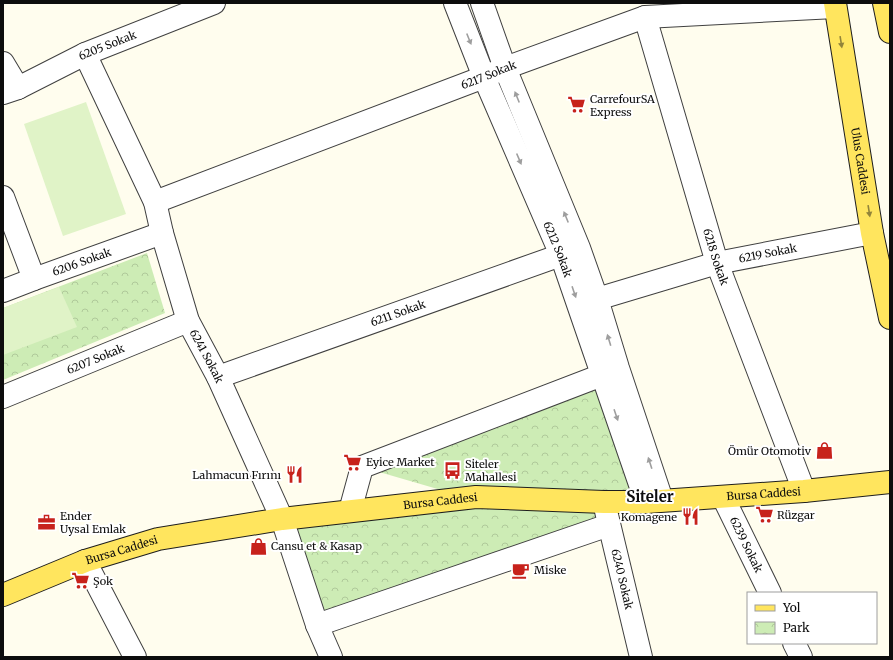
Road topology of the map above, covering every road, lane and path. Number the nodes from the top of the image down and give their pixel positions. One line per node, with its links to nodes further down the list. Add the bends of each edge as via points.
1 (214, 3): 8 (street, 6205 Sokak)
2 (455, 3): 11 (street, 6212 Sokak, one-way to 11)
3 (482, 3): 10 (street, 6212 Sokak)
4 (884, 3): 7 (main road)
5 (835, 5): 6 (street, 6217 Sokak); 16 (main road, Ulus Caddesi, one-way to 16)
6 (645, 17): 10 (street, 6217 Sokak); 18 (street, 6218 Sokak)
7 (890, 32)
8 (85, 54): 12 (street, 6205 Sokak); 14 (street, 6241 Sokak)
9 (3, 63): 12 (street)
10 (505, 68): 11 (street, 6217 Sokak); 17 (street, 6212 Sokak, one-way to 10)
11 (484, 77): 14 (street, 6217 Sokak); 17 (street, 6212 Sokak, one-way to 17)
12 (10, 91)
13 (3, 197): 19 (street)
14 (155, 202): 15 (street, 6241 Sokak)
15 (162, 233): 19 (street, 6206 Sokak); 23 (street, 6241 Sokak)
16 (872, 233): 18 (street, 6219 Sokak); 22 (main road, Ulus Caddesi)
17 (570, 252): 21 (street, 6212 Sokak); 24 (street, 6212 Sokak, one-way to 24); 25 (street, 6211 Sokak)
18 (717, 263): 21 (street, 6219 Sokak); 28 (street, 6218 Sokak)
19 (34, 279): 20 (street, 6206 Sokak)
20 (3, 291)
21 (597, 299): 24 (street, 6212 Sokak, one-way to 21)
22 (890, 318)
23 (188, 321): 25 (street, 6241 Sokak); 26 (street, 6207 Sokak)
24 (610, 372): 30 (street, 6212 Sokak); 32 (street, via 362,467)
25 (218, 377): 33 (street, 6241 Sokak)
26 (3, 397)
27 (890, 482): 28 (main road, Bursa Caddesi)
28 (804, 491): 29 (main road, Bursa Caddesi)
29 (723, 497): 30 (main road, Bursa Caddesi); 36 (street, 6239 Sokak)
30 (654, 501): 31 (main road, Bursa Caddesi)
31 (604, 502): 32 (main road, Bursa Caddesi, via 476,497); 34 (street, 6240 Sokak)
32 (350, 511): 33 (main road, Bursa Caddesi)
33 (282, 518): 35 (main road, Bursa Caddesi, via 158,539); 38 (street, 6241 Sokak)
34 (609, 525): 38 (street); 42 (street, 6240 Sokak)
35 (85, 562): 37 (main road, Bursa Caddesi); 40 (street)
36 (770, 592)
37 (3, 595)
38 (317, 625): 41 (street, 6241 Sokak)
39 (794, 644): 43 (street)
40 (135, 657)
41 (331, 657)
42 (641, 657)
43 (801, 657)

